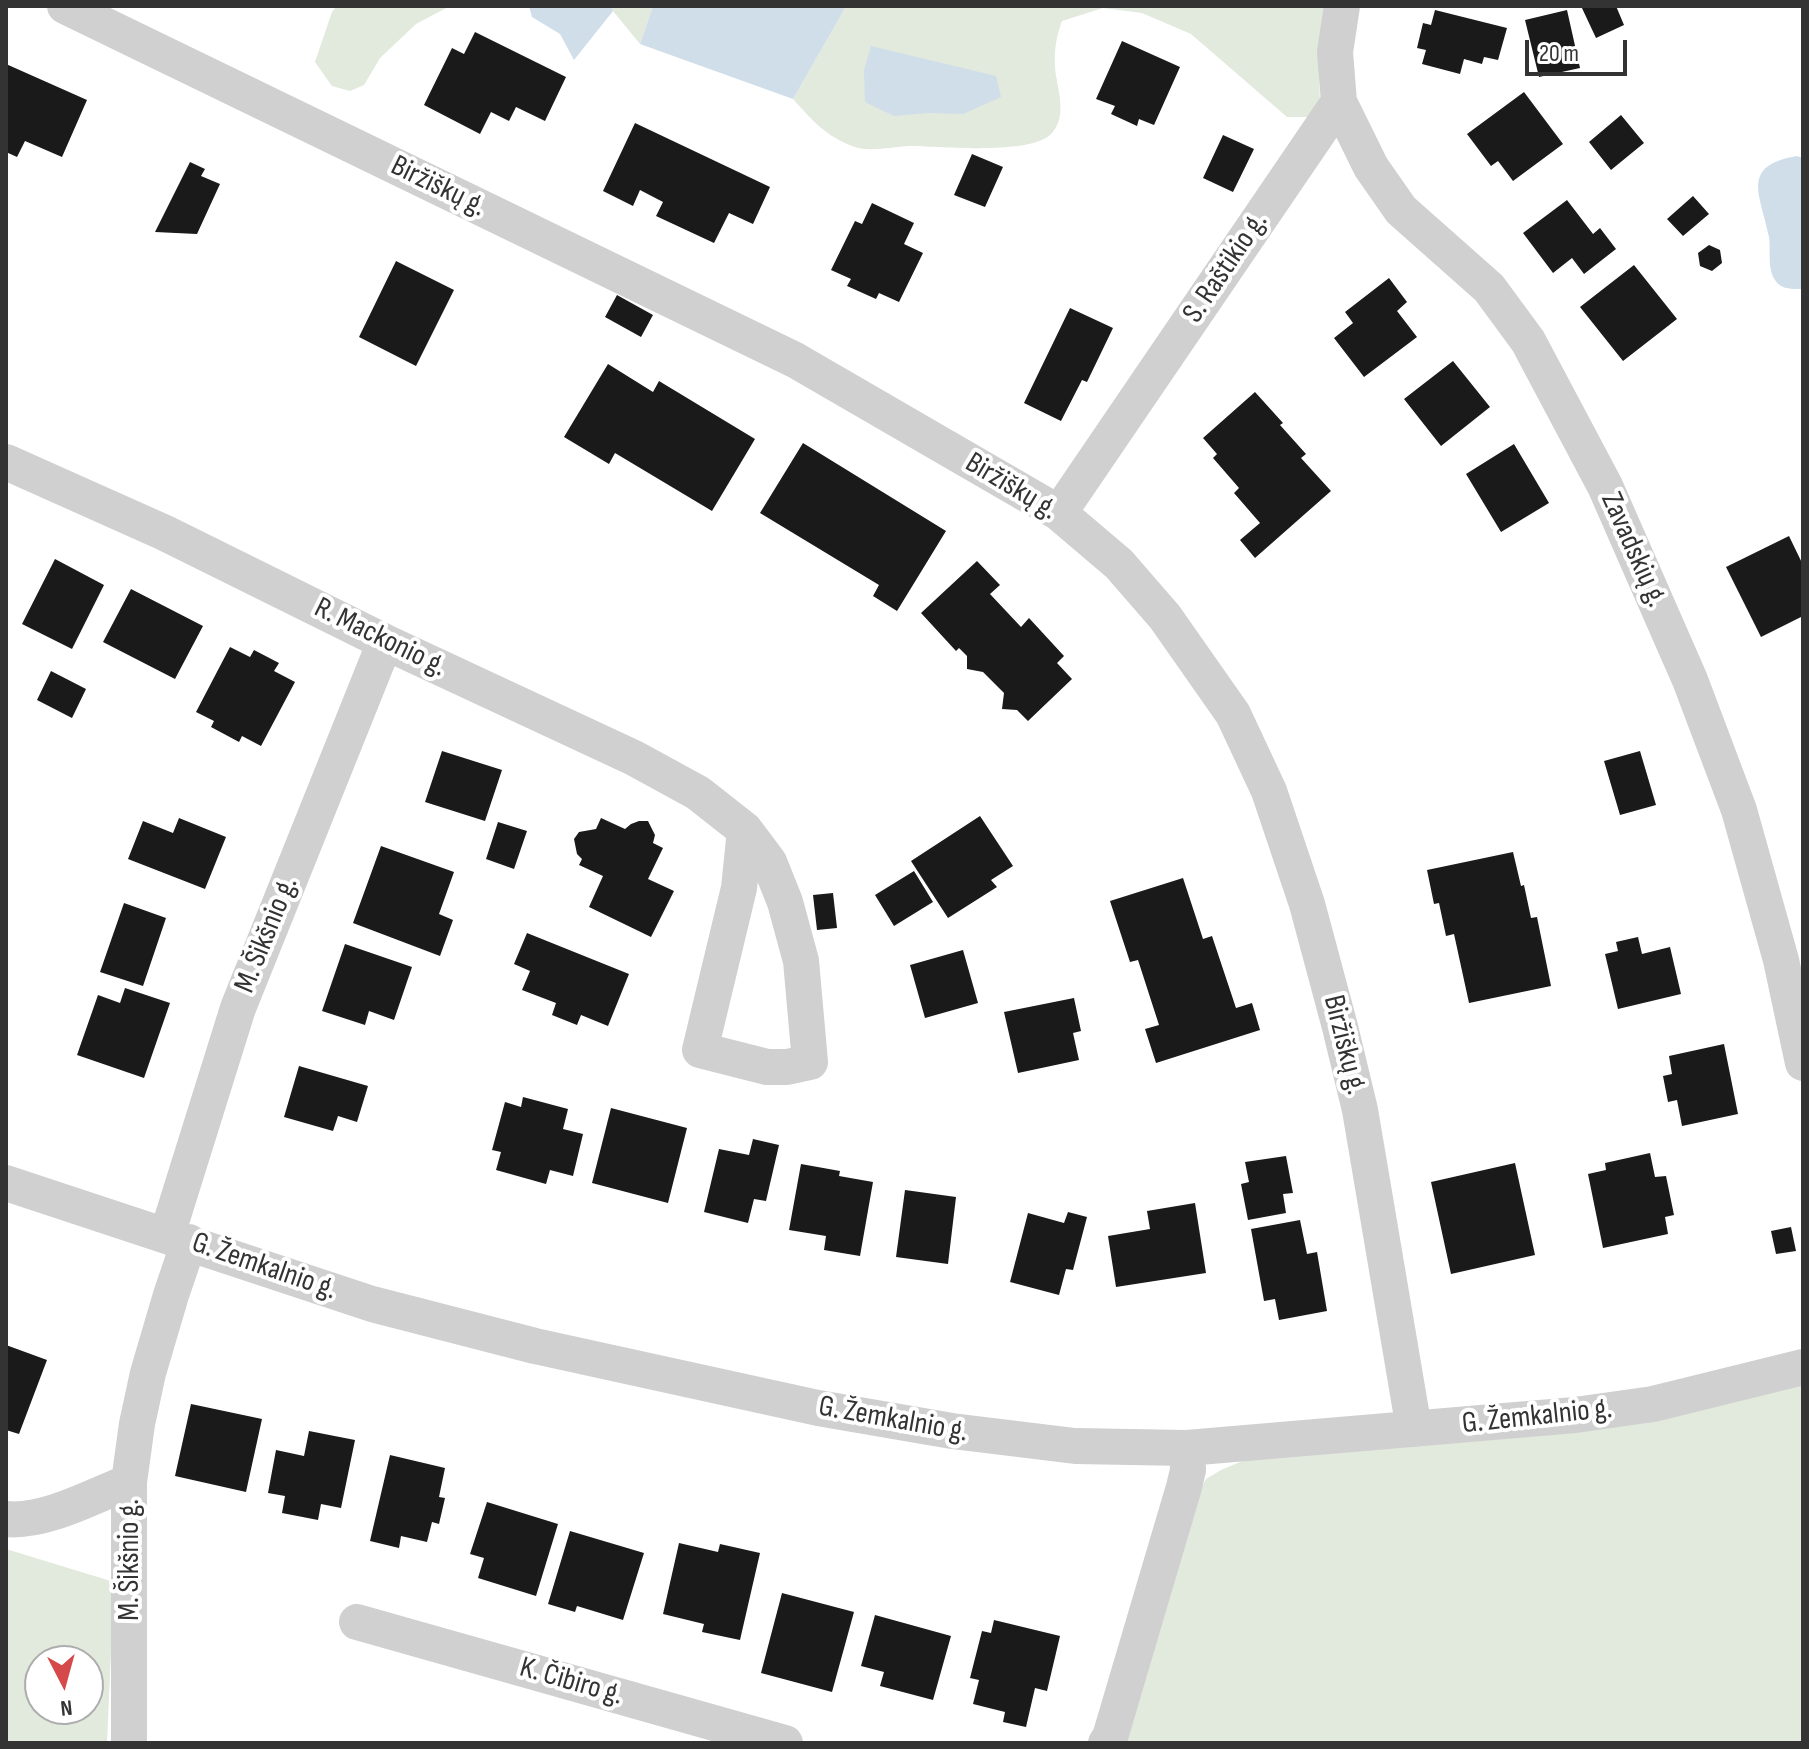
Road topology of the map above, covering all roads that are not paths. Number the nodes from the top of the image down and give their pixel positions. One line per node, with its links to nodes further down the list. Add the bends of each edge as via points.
1 (65, 6): 5 (street, Biržiškų g., via 795,360)
2 (1342, 6): 3 (street, via 1335,52)
3 (1339, 102): 5 (street, S. Raštikio g.); 8 (street, Zavadskių g., via 1371,167 1401,210 1489,288 1528,341 1605,486 1690,680 1739,810)
4 (6, 462): 6 (street, R. Mackonio g., via 165,533)
5 (1059, 513): 12 (street, Biržiškų g., via 1119,564 1165,617 1233,714 1269,791 1307,904 1360,1110)
6 (385, 642): 7 (street, R. Mackonio g., via 634,758 698,793); 10 (street, M. Šikšnio g., via 238,1008)
7 (745, 830): 7 (street, R. Mackonio g., via 739,888 700,1050 767,1067 810,1062 801,961 785,902 769,862)
8 (1803, 1063)
9 (6, 1183): 10 (street, G. Žemkalnio g.)
10 (178, 1238): 13 (street, G. Žemkalnio g., via 372,1304 818,1408 1075,1446); 14 (street, M. Šikšnio g., via 171,1295 148,1373)
11 (1803, 1367): 12 (street, G. Žemkalnio g., via 1653,1404)
12 (1414, 1429): 13 (street, G. Žemkalnio g.)
13 (1187, 1448): 19 (street, via 1184,1487)
14 (129, 1482): 15 (street, via 47,1514); 17 (street, M. Šikšnio g.)
15 (6, 1519)
16 (357, 1622): 18 (street, K. Čibiro g.)
17 (129, 1743)
18 (785, 1743)
19 (1106, 1743)

